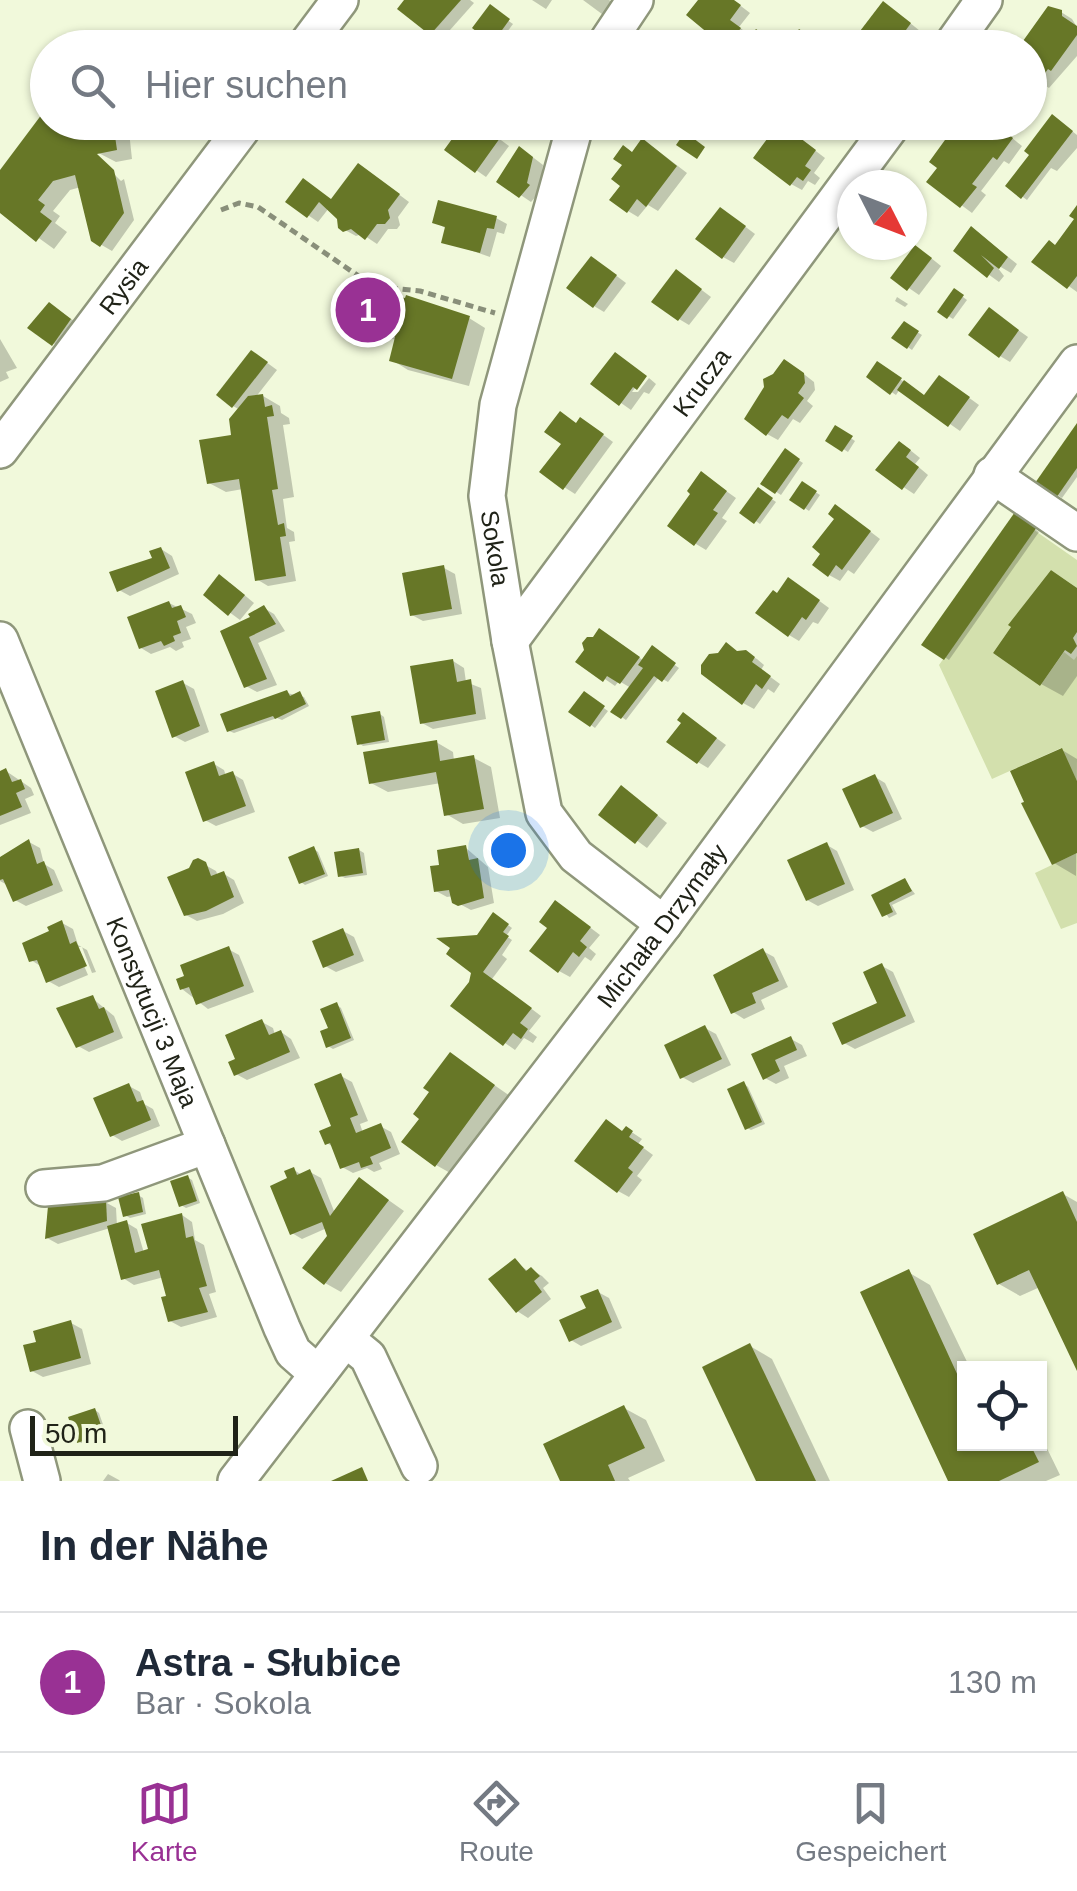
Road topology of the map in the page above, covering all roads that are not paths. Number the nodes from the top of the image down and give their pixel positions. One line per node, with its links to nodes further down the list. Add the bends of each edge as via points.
1 (340, 0): 4 (street)
2 (635, 0): 5 (street)
3 (984, 0): 6 (street)
4 (318, 30)
5 (616, 30)
6 (963, 30)
7 (234, 140): 11 (street, Rysia)
8 (571, 140): 14 (street, Sokola, via 498,405 487,496)
9 (881, 140): 15 (street, Krucza)
10 (1077, 363): 12 (street, Michała Drzymały)
11 (0, 450)
12 (992, 475): 13 (street); 18 (street, Michała Drzymały)
13 (1077, 534)
14 (497, 559): 15 (street); 17 (street, Sokola)
15 (557, 577): 17 (street, Krucza)
16 (0, 640): 19 (street, Konstytucji 3 Maja)
17 (510, 641): 18 (street, Sokola, via 544,813 576,856)
18 (664, 924): 21 (street, Michała Drzymały)
19 (206, 1144): 20 (street, via 103,1182); 22 (street, Konstytucji 3 Maja, via 294,1352)
20 (44, 1188)
21 (346, 1338): 22 (street, Michała Drzymały); 24 (street, via 368,1356)
22 (318, 1374): 26 (street, Michała Drzymały)
23 (28, 1428): 25 (street)
24 (419, 1466)
25 (42, 1481)
26 (236, 1481)

